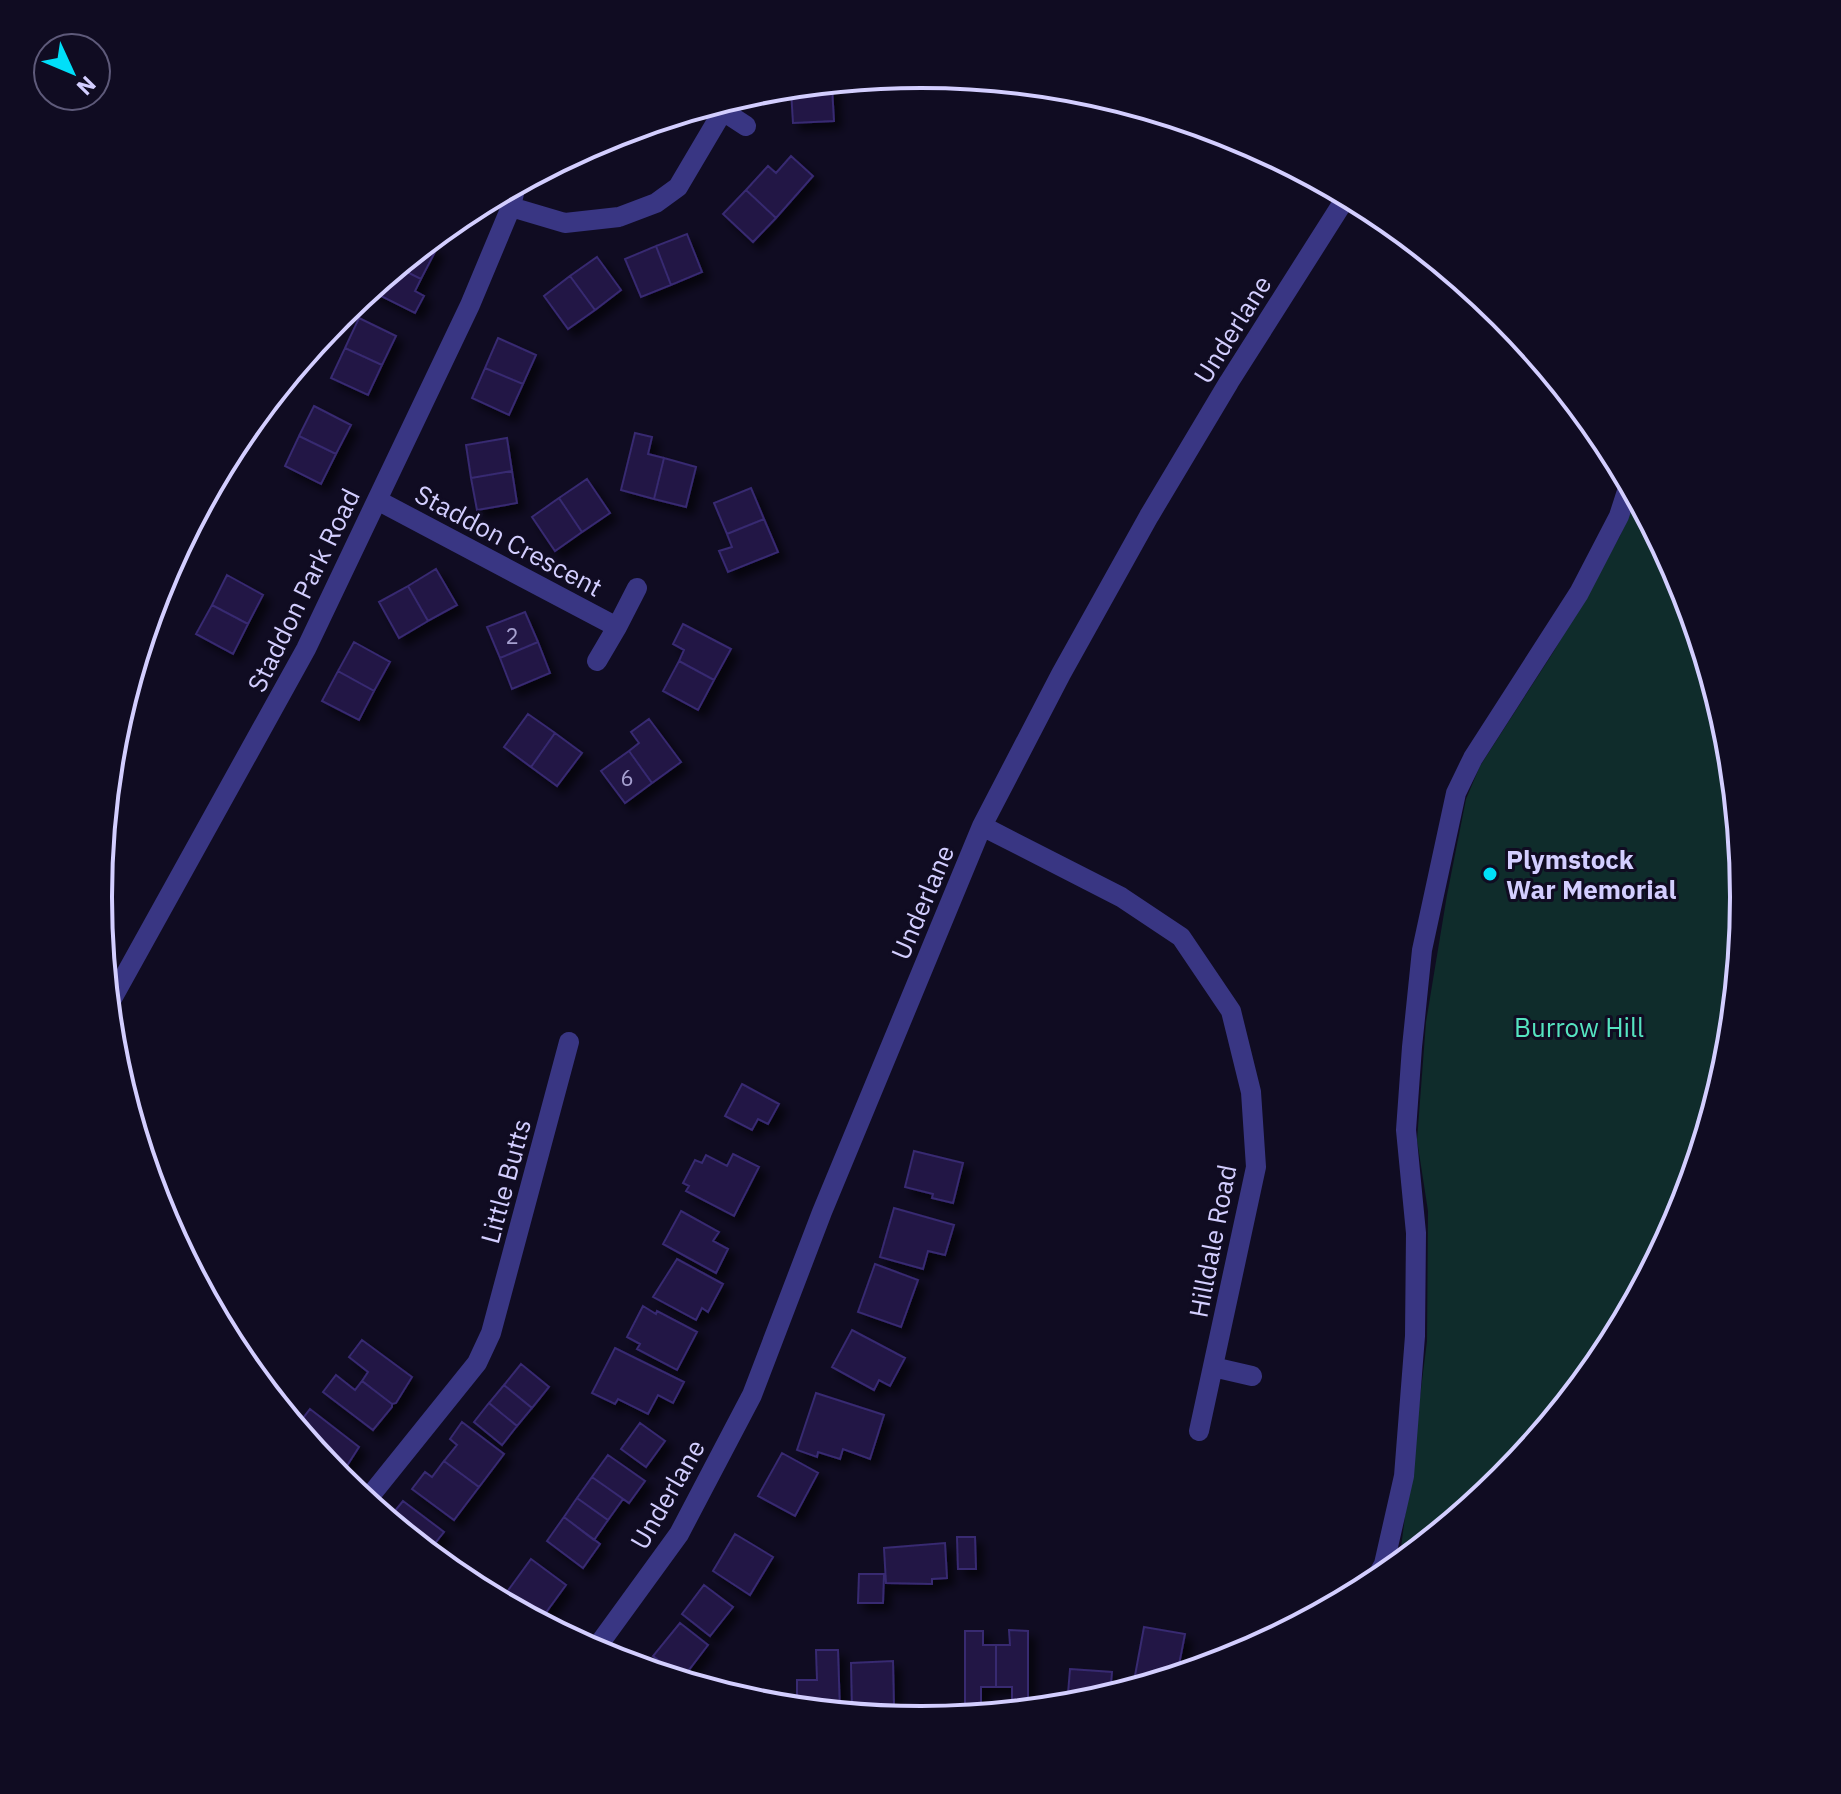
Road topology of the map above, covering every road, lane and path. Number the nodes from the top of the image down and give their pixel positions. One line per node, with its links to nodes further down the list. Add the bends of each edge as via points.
1 (732, 111): 3 (street)
2 (721, 114): 6 (street, via 678,187 656,203 619,217 565,223)
3 (746, 126)
4 (513, 198): 6 (street, Staddon Park Road)
5 (1341, 206): 12 (street, Underlane, via 1149,516)
6 (511, 207): 8 (street, Staddon Park Road)
7 (1624, 499): 19 (street, via 1579,593 1456,793 1422,950 1412,1047 1406,1130 1416,1233 1415,1307 1404,1476)
8 (377, 500): 10 (street, Staddon Crescent); 13 (street, Staddon Park Road, via 306,649)
9 (637, 588): 10 (street, Staddon Crescent)
10 (617, 627): 11 (street, Staddon Crescent)
11 (597, 661)
12 (982, 826): 15 (street, Hilldale Road, via 1121,897 1181,937 1231,1011 1251,1092 1256,1167); 20 (street, Underlane, via 752,1395 679,1534)
13 (117, 990)
14 (569, 1042): 18 (street, Little Butts, via 491,1333 477,1363)
15 (1213, 1367): 16 (street); 17 (street, Hilldale Road)
16 (1252, 1376)
17 (1199, 1431)
18 (373, 1492)
19 (1385, 1559)
20 (602, 1640)

